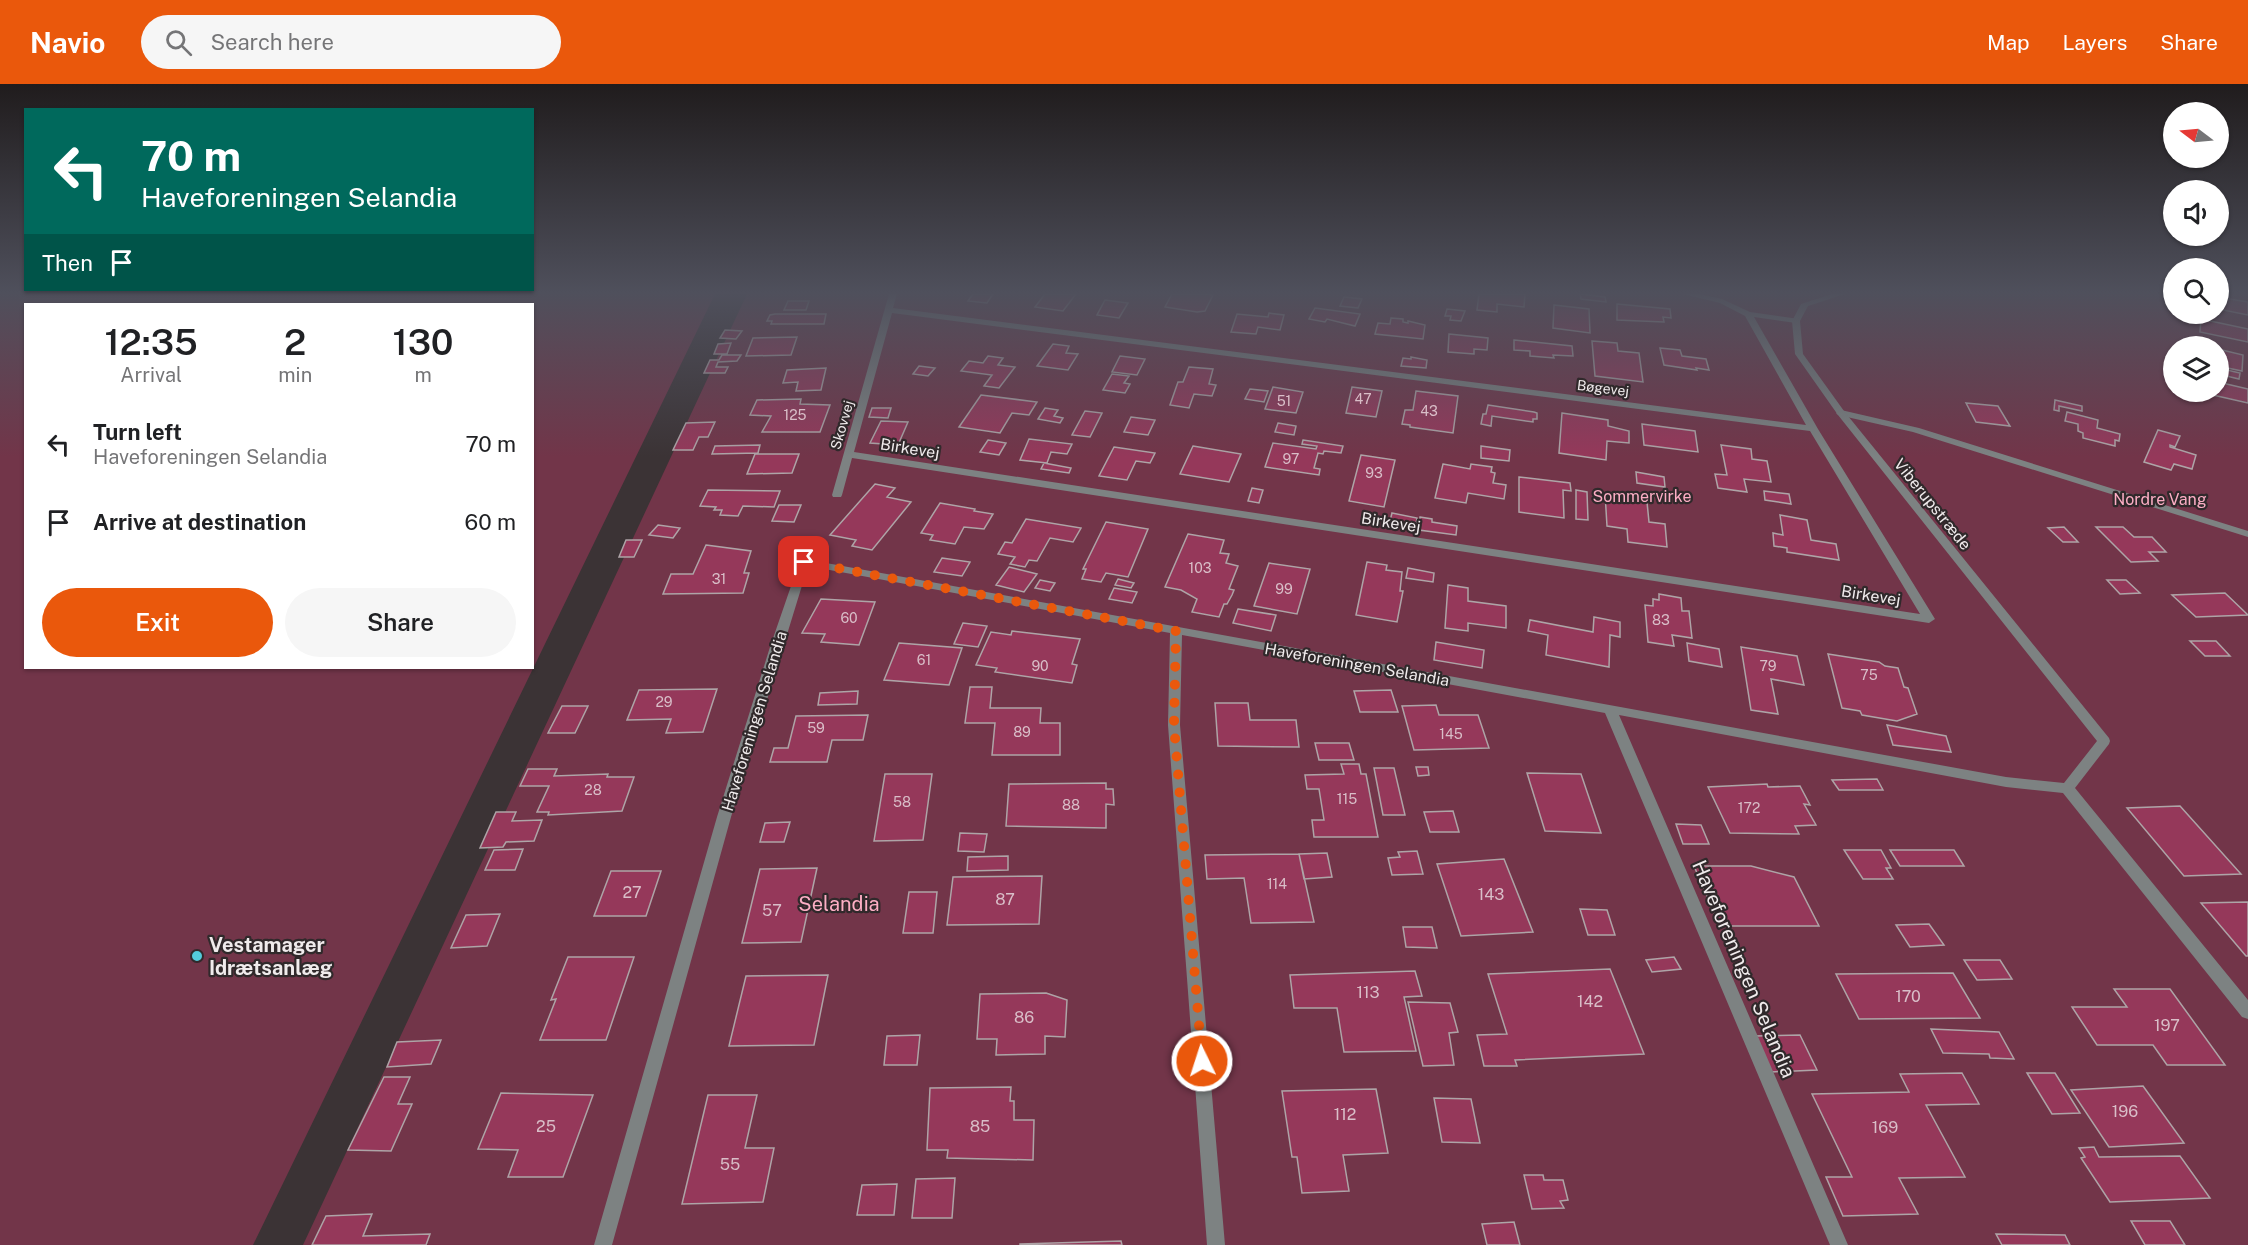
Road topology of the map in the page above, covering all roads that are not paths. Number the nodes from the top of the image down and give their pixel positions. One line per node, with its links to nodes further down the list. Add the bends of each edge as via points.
1 (878, 348): 7 (street, Skovvej)
2 (1185, 348): 6 (street, Bøgevej)
3 (1767, 348): 6 (street)
4 (1798, 348): 5 (street, Viberupstræde)
5 (1841, 413): 9 (street, via 1916,430); 12 (street, Viberupstræde, via 2104,741)
6 (1813, 429): 7 (street, Birkevej, via 1929,619)
7 (847, 454): 8 (street, Skovvej)
8 (837, 495)
9 (2248, 534)
10 (1176, 631): 11 (street, Haveforeningen Selandia); 14 (street, Haveforeningen Selandia, via 804,562 686,946); 15 (street, via 1174,725)
11 (1610, 710): 12 (street, Haveforeningen Selandia, via 2006,782); 16 (street, Haveforeningen Selandia)
12 (2067, 788): 13 (street)
13 (2248, 1012)
14 (603, 1245)
15 (1216, 1245)
16 (1839, 1245)

